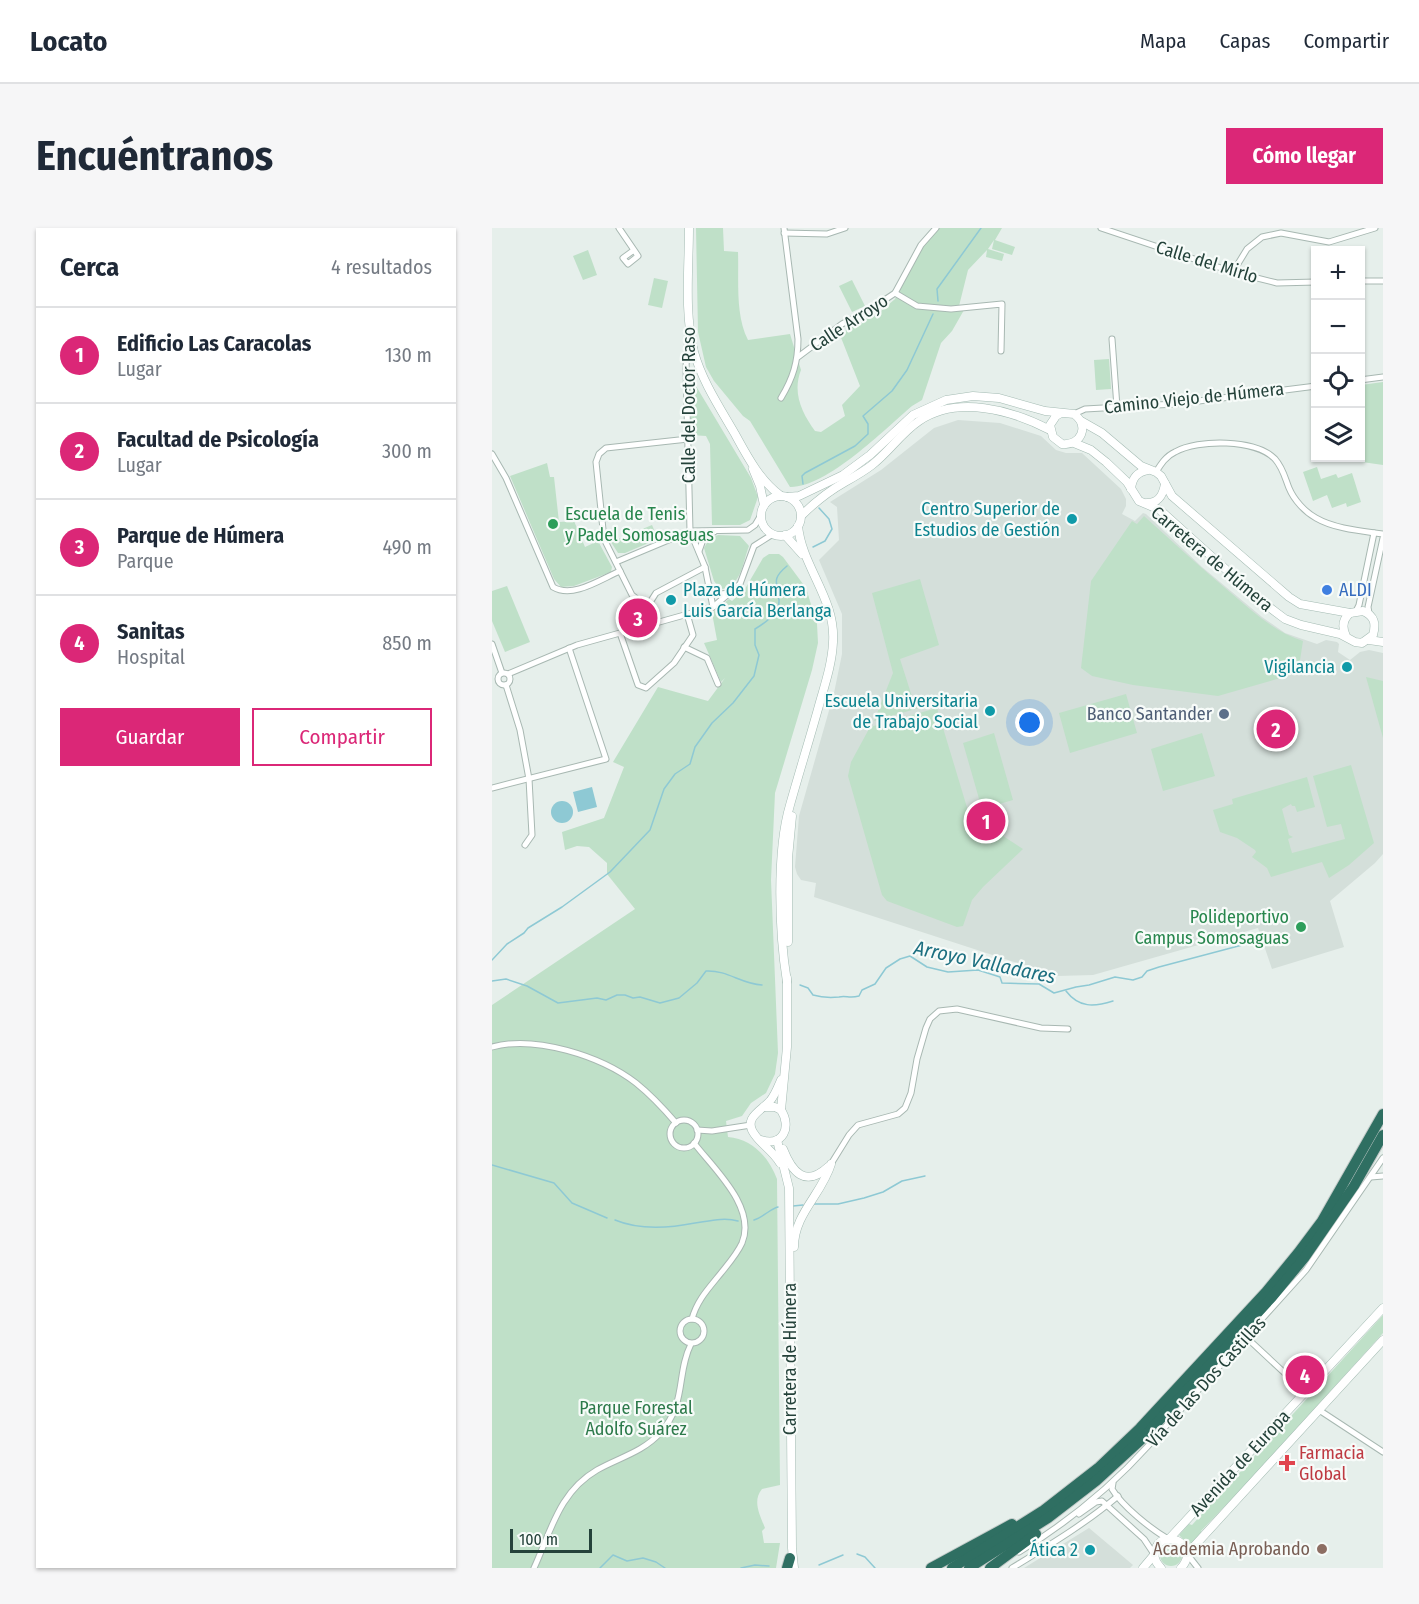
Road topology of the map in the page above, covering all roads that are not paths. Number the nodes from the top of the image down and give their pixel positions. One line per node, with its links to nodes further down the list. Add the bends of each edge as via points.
1 (619, 228): 8 (street)
2 (689, 228): 14 (street)
3 (845, 228): 7 (street, via 827,234)
4 (936, 228): 13 (street, Calle Arroyo, via 921,245)
5 (1101, 228): 9 (street, Calle del Mirlo)
6 (1375, 228): 9 (street, via 1329,242 1281,233 1262,237 1247,249)
7 (784, 230): 17 (street)
8 (634, 250)
9 (1233, 272): 12 (street, Calle del Mirlo, via 1277,283)
10 (1365, 281): 11 (street)
11 (1383, 281)
12 (1311, 282)
13 (896, 293): 16 (street, via 917,306 951,309 1002,304); 17 (street, Calle Arroyo, via 842,324)
14 (689, 315): 27 (street, Calle del Doctor Raso); 30 (street, via 701,372)
15 (1112, 339): 22 (street)
16 (1001, 351)
17 (798, 357): 21 (street)
18 (1383, 377): 19 (street)
19 (1365, 379)
20 (1311, 387): 22 (street, Camino Viejo de Húmera)
21 (781, 398)
22 (1118, 407): 24 (street, Camino Viejo de Húmera, via 1085,409)
23 (1061, 413): 24 (street); 26 (street, via 1052,421); 33 (street, via 999,398 946,400 913,415)
24 (1074, 414): 25 (street)
25 (1081, 421): 28 (street, via 1083,432); 31 (street)
26 (1050, 430): 28 (street, via 1057,442); 33 (street, via 985,409 950,408 918,422 873,465)
27 (688, 439): 42 (street, Calle del Doctor Raso); 49 (street, via 606,448 599,454 596,462 604,539)
28 (1074, 443): 34 (street, via 1106,462)
29 (492, 454): 52 (street, via 553,587 562,592 574,590)
30 (747, 457): 35 (street, via 766,483); 37 (street)
31 (1153, 471): 32 (street); 34 (street, via 1136,475); 43 (street, via 1167,456 1185,448 1224,443 1250,446 1276,460 1291,493 1316,518)
32 (1165, 483): 36 (street, via 1159,500); 59 (street, Carretera de Húmera, via 1172,496 1288,597 1300,604)
33 (829, 488): 35 (street); 39 (street)
34 (1131, 489): 36 (street)
35 (784, 496): 37 (street, via 774,497); 39 (street, via 798,504)
36 (1145, 503): 65 (street, Carretera de Húmera, via 1160,510 1279,615)
37 (764, 505): 38 (street)
38 (761, 515): 41 (street, via 748,530); 44 (street, via 766,529)
39 (801, 516): 40 (street)
40 (798, 526): 46 (street); 51 (street)
41 (718, 530): 42 (street); 48 (street, via 704,537)
42 (690, 531): 48 (street); 49 (street)
43 (1374, 532): 45 (street); 59 (street, via 1359,605)
44 (773, 534): 46 (street); 54 (street, via 754,546 743,579)
45 (1383, 534)
46 (784, 535): 51 (street)
47 (1383, 538): 61 (street, via 1368,607)
48 (699, 553): 50 (street)
49 (616, 562): 52 (street)
50 (705, 567): 53 (street); 55 (street)
51 (812, 568): 78 (street, via 829,608 833,642 827,679 786,824 782,860 787,982)
52 (620, 572): 56 (street)
53 (710, 585): 54 (street, via 721,594); 57 (street)
54 (732, 591): 57 (street)
55 (650, 600): 56 (street); 58 (street)
56 (638, 602): 58 (street)
57 (713, 607): 60 (street)
58 (650, 609): 63 (street)
59 (1353, 612): 61 (street); 65 (street, via 1344,622)
60 (687, 615): 63 (street); 69 (street, via 693,635)
61 (1371, 616): 62 (street); 66 (street, via 1376,626)
62 (1383, 622)
63 (656, 623): 64 (street)
64 (620, 633): 69 (street, via 638,685 646,688 674,663); 70 (street)
65 (1346, 636): 66 (street, via 1355,642)
66 (1369, 640): 67 (street)
67 (1383, 642)
68 (492, 644): 71 (street)
69 (684, 647): 72 (street, via 707,658)
70 (569, 648): 71 (street); 73 (street, via 606,759)
71 (500, 678): 73 (street, via 520,730)
72 (718, 684)
73 (529, 779): 74 (street); 75 (street, via 532,835)
74 (492, 788)
75 (525, 845)
76 (1068, 1029): 90 (street, via 1041,1028 957,1009 939,1011 926,1028 905,1108 898,1114 858,1125)
77 (492, 1047): 82 (street, via 527,1043 565,1051 612,1068 636,1083)
78 (784, 1073): 79 (street, via 769,1102); 80 (street)
79 (761, 1108): 80 (street); 83 (street, via 753,1115)
80 (781, 1110): 86 (street, via 787,1124)
81 (1383, 1114): 104 (highway, via 1327,1212 1298,1253 1140,1428)
82 (676, 1123): 84 (street, via 688,1121); 88 (street, via 671,1129 672,1141 682,1148)
83 (751, 1125): 84 (street); 87 (street)
84 (697, 1130): 88 (street)
85 (1383, 1135): 102 (highway, via 1354,1186 1305,1257)
86 (778, 1139): 87 (street); 90 (street, via 791,1166 804,1176 818,1175); 91 (street, Carretera de Húmera)
87 (760, 1140): 91 (street, Carretera de Húmera)
88 (694, 1143): 96 (street, via 732,1190 745,1232 737,1254 704,1294)
89 (1383, 1158): 93 (street, Vía de las Dos Castillas)
90 (831, 1164): 94 (street, via 799,1222)
91 (785, 1172): 94 (street, Carretera de Húmera, via 789,1188)
92 (1383, 1176): 93 (street)
93 (1371, 1177): 97 (street, Vía de las Dos Castillas, via 1306,1270)
94 (789, 1272): 112 (street, Carretera de Húmera)
95 (1383, 1308): 100 (street, Avenida de Europa)
96 (692, 1319): 99 (street, via 683,1323 680,1332 683,1340); 99 (street, via 700,1323 704,1333 702,1339)
97 (1247, 1338): 100 (street); 105 (street, Vía de las Dos Castillas)
98 (1383, 1340): 101 (street, Avenida de Europa)
99 (691, 1344): 113 (street, via 673,1415 660,1433 642,1447 573,1488 553,1520)
100 (1305, 1392): 108 (street, Avenida de Europa)
101 (1320, 1410): 103 (street); 110 (street, Avenida de Europa)
102 (1143, 1438): 116 (highway, via 1048,1518); 117 (highway, via 1108,1476)
103 (1383, 1452)
104 (1098, 1468): 114 (highway, via 1030,1514); 115 (highway, via 1044,1510)
105 (1113, 1481): 106 (street, via 1112,1489); 109 (street, Vía de las Dos Castillas)
106 (1118, 1496): 107 (street); 108 (street, via 1156,1532)
107 (1107, 1506): 109 (street, via 1098,1501); 111 (street, via 1144,1539); 118 (street)
108 (1169, 1539): 110 (street, via 1179,1541); 111 (street, Avenida de Europa, via 1160,1542)
109 (1037, 1541): 117 (street, Vía de las Dos Castillas)
110 (1187, 1554): 121 (street, Avenida de Europa); 122 (street)
111 (1154, 1555): 119 (street); 120 (street)
112 (791, 1562)
113 (534, 1568)
114 (931, 1568)
115 (951, 1568)
116 (969, 1568)
117 (991, 1568)
118 (1012, 1568)
119 (1143, 1568)
120 (1161, 1568)
121 (1181, 1568)
122 (1198, 1568)

